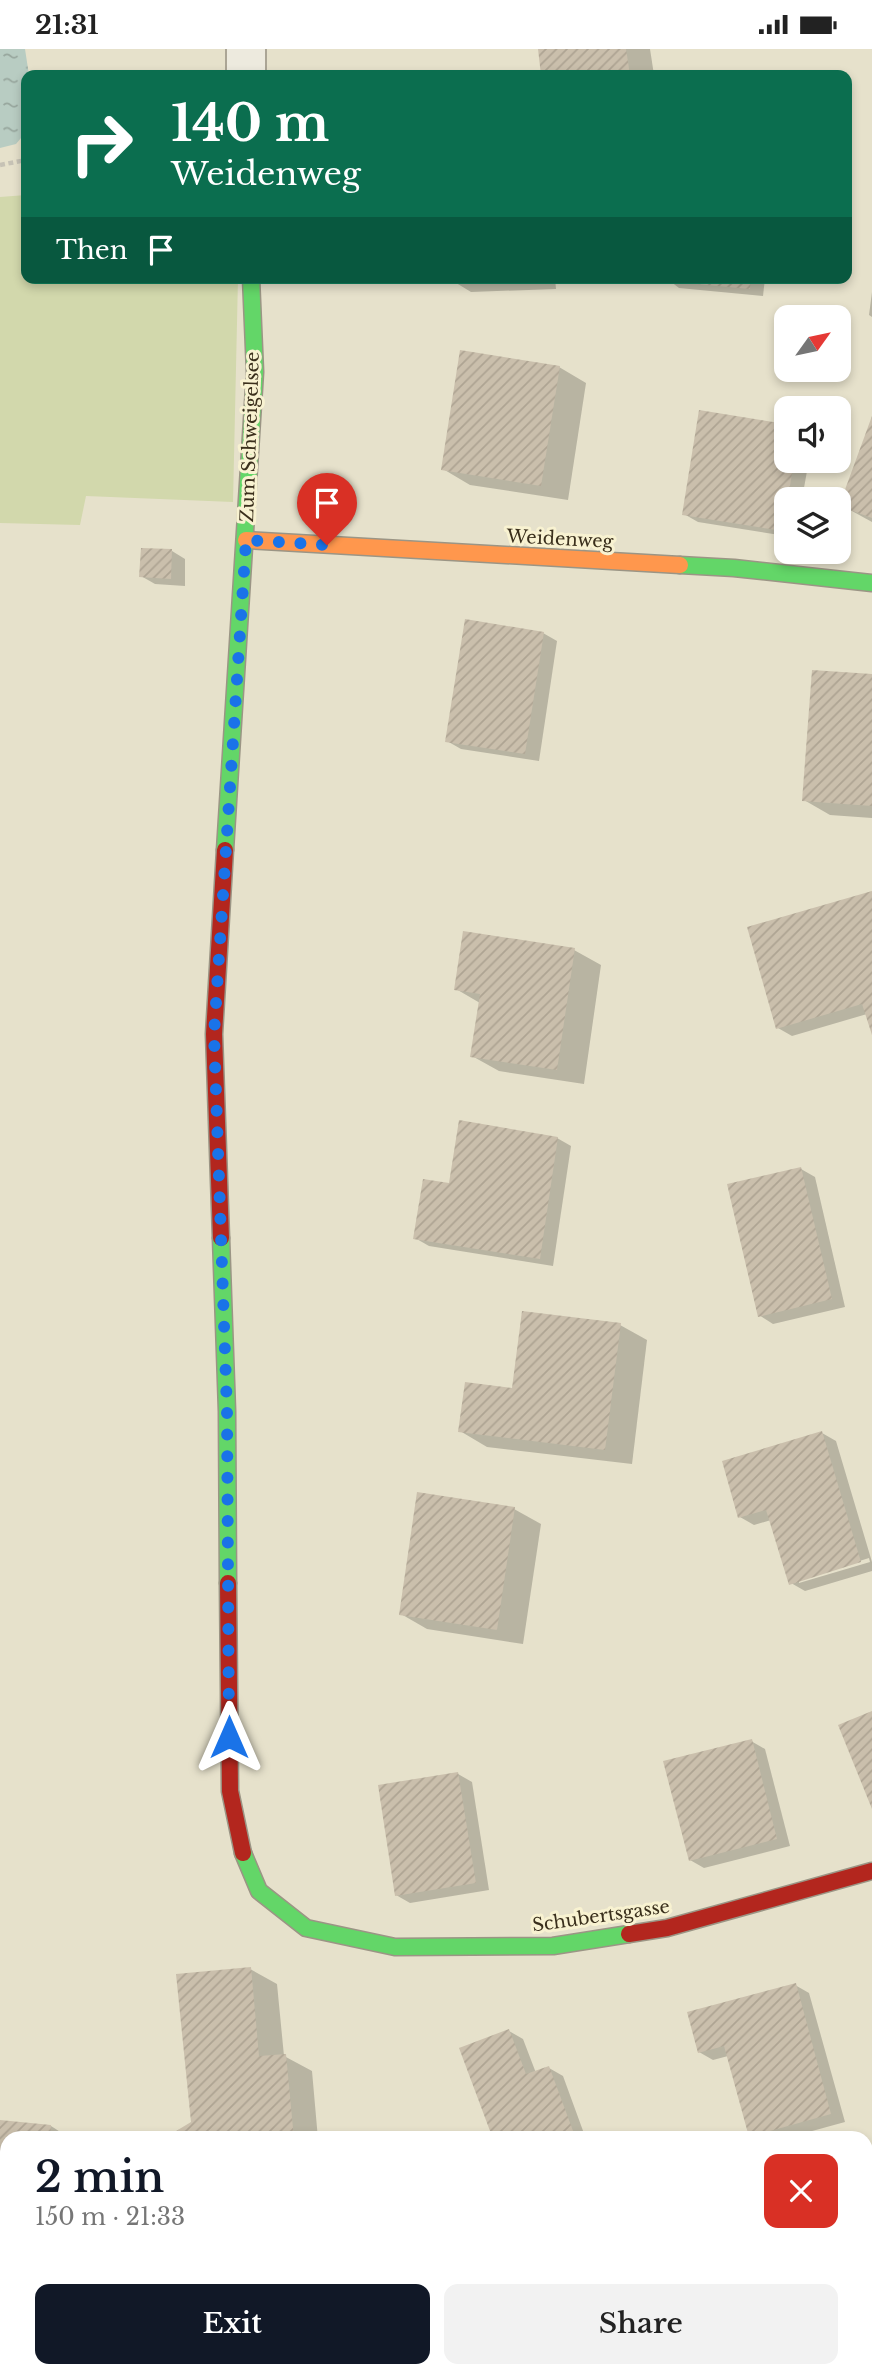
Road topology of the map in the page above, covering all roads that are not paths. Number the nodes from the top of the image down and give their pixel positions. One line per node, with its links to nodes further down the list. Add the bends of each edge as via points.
1 (246, 49): 2 (street)
2 (246, 70)
3 (251, 284): 4 (street, Zum Schweigelsee, via 254,373)
4 (246, 540): 5 (street, Weidenweg, via 734,568); 7 (street, Zum Schweigelsee, via 214,1034 227,1411 230,1791 242,1850)
5 (872, 583)
6 (872, 1871): 7 (street, Schubertsgasse, via 667,1928 553,1946 395,1947 306,1928)
7 (259, 1891)

